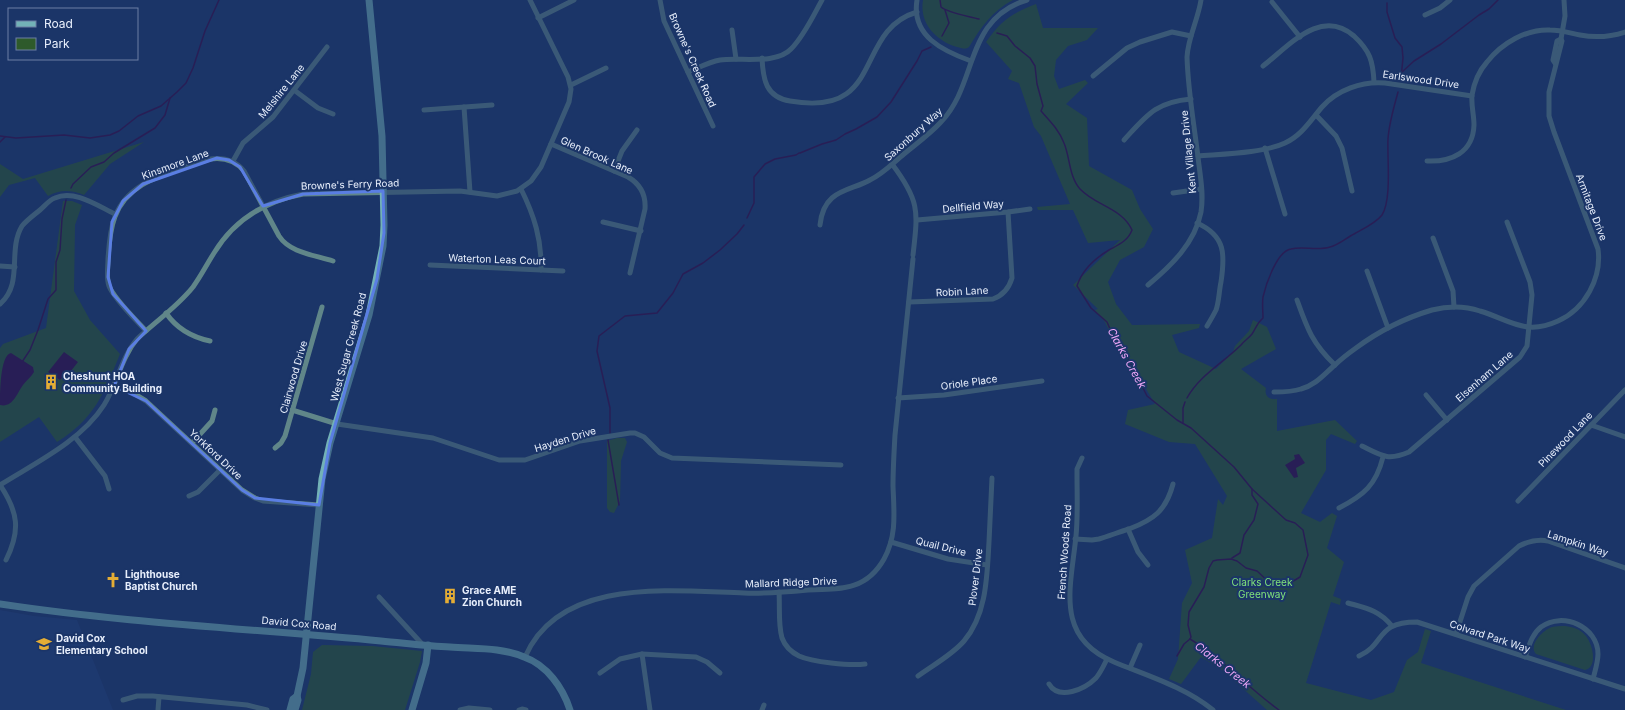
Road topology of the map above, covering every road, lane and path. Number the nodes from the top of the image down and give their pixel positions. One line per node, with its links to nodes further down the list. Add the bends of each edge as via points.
1 (370, 0): 50 (main road, West Sugar Creek Road, via 382,136)
2 (530, 0): 14 (street)
3 (574, 0): 14 (street)
4 (660, 0): 26 (street, Browne's Creek Road, via 664,21)
5 (822, 0): 21 (street, via 791,50 779,57)
6 (917, 0): 12 (street)
7 (1027, 0): 23 (street, Saxonbury Way, via 1013,6 994,21 980,38)
8 (1201, 0): 18 (street, Kent Village Drive)
9 (1450, 0): 13 (street)
10 (1564, 0): 16 (street, Armitage Drive)
11 (1272, 2): 19 (street)
12 (917, 12): 21 (street, via 899,19 888,29 856,85 834,101 809,104 778,98 764,81); 23 (street, via 923,30 936,45 948,53)
13 (1425, 15)
14 (538, 18): 29 (street)
15 (732, 30): 22 (street)
16 (1562, 32): 17 (street, via 1598,37); 31 (street, via 1536,30 1509,42 1482,68); 82 (street, Armitage Drive, via 1558,61 1555,63 1549,92 1549,116 1600,257 1597,276 1575,310 1554,322)
17 (1625, 32)
18 (1191, 36): 27 (street, via 1172,32 1140,42 1127,48); 32 (street, Kent Village Drive, via 1187,57)
19 (1300, 37): 24 (street); 28 (street, via 1320,26 1334,25 1347,30 1363,44 1371,58)
20 (327, 47): 30 (street, Melshire Lane)
21 (762, 58): 22 (street)
22 (736, 59): 26 (street, via 716,61)
23 (971, 61): 46 (street, Saxonbury Way, via 959,95 947,116)
24 (1263, 66)
25 (606, 68): 29 (street)
26 (688, 72): 38 (street, Browne's Creek Road)
27 (1093, 76)
28 (1374, 82): 31 (street, Earlswood Drive); 37 (street, Earlswood Drive, via 1344,91 1328,101)
29 (571, 85): 41 (street, Browne's Ferry Road, via 569,102)
30 (294, 90): 36 (street, via 318,108); 45 (street, Melshire Lane, via 270,122 243,143)
31 (1472, 96): 44 (street, via 1474,130 1466,147 1450,159 1440,162)
32 (1191, 99): 40 (street, via 1159,106); 43 (street, Kent Village Drive)
33 (492, 105): 34 (street)
34 (464, 107): 35 (street); 52 (street)
35 (424, 110)
36 (333, 114)
37 (1316, 115): 42 (street, Earlswood Drive, via 1293,138); 51 (street, via 1336,136 1342,148)
38 (713, 126)
39 (637, 130): 47 (street, via 622,151)
40 (1124, 140)
41 (551, 144): 47 (street, Glen Brook Lane); 48 (street, Browne's Ferry Road, via 537,174)
42 (1265, 148): 43 (street, Earlswood Drive); 58 (street)
43 (1198, 156): 49 (street, Kent Village Drive)
44 (1427, 161)
45 (233, 162): 54 (street, via 244,171); 57 (street, Kinsmore Lane, via 224,158 210,159 147,182 130,194)
46 (892, 164): 59 (street, Mallard Ridge Drive, via 912,194); 63 (street, Saxonbury Way, via 871,180 832,198 824,209)
47 (614, 171): 64 (street, Glen Brook Lane, via 631,179 643,194 645,209)
48 (521, 189): 52 (street, Browne's Ferry Road, via 497,196); 70 (street, via 537,230)
49 (1202, 189): 53 (street); 62 (street, Kent Village Drive, via 1202,203)
50 (383, 191): 52 (street, Browne's Ferry Road); 54 (street, Browne's Ferry Road, via 303,194); 96 (main road, West Sugar Creek Road, via 383,246 377,279)
51 (1352, 191)
52 (470, 192)
53 (1173, 193)
54 (264, 206): 66 (street, via 279,236 286,244); 80 (street, Browne's Ferry Road, via 245,218 227,235 193,286)
55 (1030, 209): 56 (street, Dellfield Way)
56 (1008, 212): 59 (street, Dellfield Way); 76 (street, Robin Lane, via 1012,278 1006,292 993,299)
57 (115, 214): 69 (street, via 72,196 53,199 22,226 16,240); 84 (street, Kinsmore Lane, via 110,237 108,283 113,294)
58 (1285, 214)
59 (917, 220): 76 (street, Mallard Ridge Drive)
60 (603, 222): 64 (street)
61 (1507, 222): 82 (street, Elsenham Lane, via 1530,282)
62 (1197, 223): 74 (street, Kent Village Drive, via 1175,261); 81 (street, via 1216,236 1224,259 1217,306)
63 (820, 225)
64 (641, 231): 73 (street, Glen Brook Lane)
65 (1433, 238): 78 (street, via 1453,291)
66 (333, 261)
67 (430, 265): 70 (street, Waterton Leas Court)
68 (0, 266): 69 (street)
69 (15, 267): 77 (street, via 12,289)
70 (541, 270): 71 (street, Waterton Leas Court)
71 (563, 271)
72 (1367, 271): 83 (street)
73 (630, 273)
74 (1148, 285)
75 (1297, 300): 86 (street, via 1311,337)
76 (909, 302): 92 (street, Mallard Ridge Drive)
77 (0, 304)
78 (1454, 306): 82 (street, Armitage Drive, via 1477,310 1513,324); 83 (street, Armitage Drive, via 1439,308)
79 (322, 307): 94 (street, Clairwood Drive)
80 (166, 313): 84 (street, Browne's Ferry Road); 85 (street, via 184,332)
81 (1207, 326)
82 (1530, 327): 95 (street, Elsenham Lane, via 1527,346 1520,357)
83 (1388, 328): 86 (street, Armitage Drive)
84 (146, 331): 88 (street, Browne's Ferry Road, via 129,349)
85 (210, 340)
86 (1335, 365): 90 (street, Armitage Drive, via 1318,381 1304,388 1291,392)
87 (1042, 381): 92 (street, Oriole Place, via 944,395)
88 (114, 386): 98 (street, Browne's Ferry Road, via 96,417); 100 (street, Yorkford Drive, via 141,398)
89 (1625, 390): 97 (street, Pinewood Lane)
90 (1274, 392)
91 (1426, 396): 95 (street)
92 (898, 398): 117 (street, Mallard Ridge Drive, via 894,460 894,530)
93 (214, 410): 100 (street, via 212,420)
94 (292, 410): 96 (street, Hayden Drive); 102 (street, Clairwood Drive, via 285,436)
95 (1448, 420): 103 (street, Elsenham Lane, via 1409,452 1399,456)
96 (337, 424): 105 (street, Hayden Drive, via 433,438 485,456 509,461 531,458 593,438 635,433 647,439 660,453 672,458); 113 (main road, West Sugar Creek Road, via 324,469)
97 (1591, 425): 99 (street); 112 (street, Pinewood Lane)
98 (75, 437): 109 (street, Browne's Ferry Road); 110 (street, via 105,476)
99 (1625, 437)
100 (192, 443): 106 (street, Yorkford Drive)
101 (1362, 446): 103 (street)
102 (275, 448)
103 (1383, 457): 114 (street, via 1379,471 1370,486 1358,498)
104 (1082, 458): 116 (street, French Woods Road, via 1077,469)
105 (841, 465)
106 (220, 470): 111 (street, via 198,492); 113 (street, Yorkford Drive, via 255,498)
107 (992, 478): 119 (street, Plover Drive)
108 (1173, 484): 115 (street, via 1168,500 1157,514 1147,522)
109 (0, 485): 118 (street, via 13,506 16,522 15,537)
110 (109, 489)
111 (189, 496)
112 (1518, 501)
113 (319, 505): 127 (main road, West Sugar Creek Road)
114 (1339, 508)
115 (1128, 529): 116 (street, via 1099,539); 120 (street, via 1138,552)
116 (1076, 539): 135 (street, French Woods Road, via 1069,595 1070,612 1084,641)
117 (891, 542): 119 (street, Quail Drive, via 948,559); 122 (street, Mallard Ridge Drive, via 877,570 858,584 843,589)
118 (6, 560)
119 (987, 565): 140 (street, Plover Drive, via 982,603 970,633 957,648)
120 (1148, 565)
121 (1625, 568): 128 (street, Lampkin Way, via 1548,541 1528,541 1474,586)
122 (779, 592): 133 (street, Mallard Ridge Drive, via 650,590 614,594 587,603 554,619 543,627); 136 (street, via 782,638 792,652 814,660 849,665)
123 (379, 597): 129 (street)
124 (1348, 603): 126 (street, via 1378,613)
125 (0, 604): 127 (main road, David Cox Road)
126 (1392, 626): 128 (street, Colvard Park Way, via 1402,622 1417,622); 132 (street, via 1367,652)
127 (306, 634): 129 (main road, David Cox Road); 144 (main road, West Sugar Creek Road)
128 (1456, 634): 134 (street, Colvard Park Way)
129 (426, 645): 133 (main road, David Cox Road, via 496,649); 153 (main road, via 426,663)
130 (1140, 645): 137 (street)
131 (642, 654): 138 (street, via 620,659); 139 (street, via 696,657); 157 (street)
132 (1359, 656)
133 (524, 657): 156 (main road, David Cox Road, via 542,668 554,680 563,692)
134 (1525, 657): 141 (street, Colvard Park Way); 141 (street, via 1531,640 1541,627 1558,620 1576,622 1588,630 1595,642 1598,655)
135 (1107, 658): 137 (street, French Woods Road); 142 (street, via 1096,677 1082,689 1062,692 1054,690)
136 (865, 664)
137 (1130, 668): 158 (street, French Woods Road, via 1200,700)
138 (600, 673)
139 (720, 673)
140 (918, 676)
141 (1593, 679): 143 (street, Colvard Park Way)
142 (1048, 684)
143 (1625, 689)
144 (297, 696): 151 (main road, West Sugar Creek Road, via 293,699); 152 (main road, West Sugar Creek Road)
145 (158, 697): 146 (street, via 137,696); 147 (street); 148 (street)
146 (123, 700)
147 (229, 703): 149 (street); 150 (street)
148 (158, 710)
149 (229, 710)
150 (267, 710)
151 (290, 710)
152 (295, 710)
153 (412, 710)
154 (460, 710): 155 (street)
155 (490, 710)
156 (570, 710)
157 (650, 710)
158 (1211, 710)

